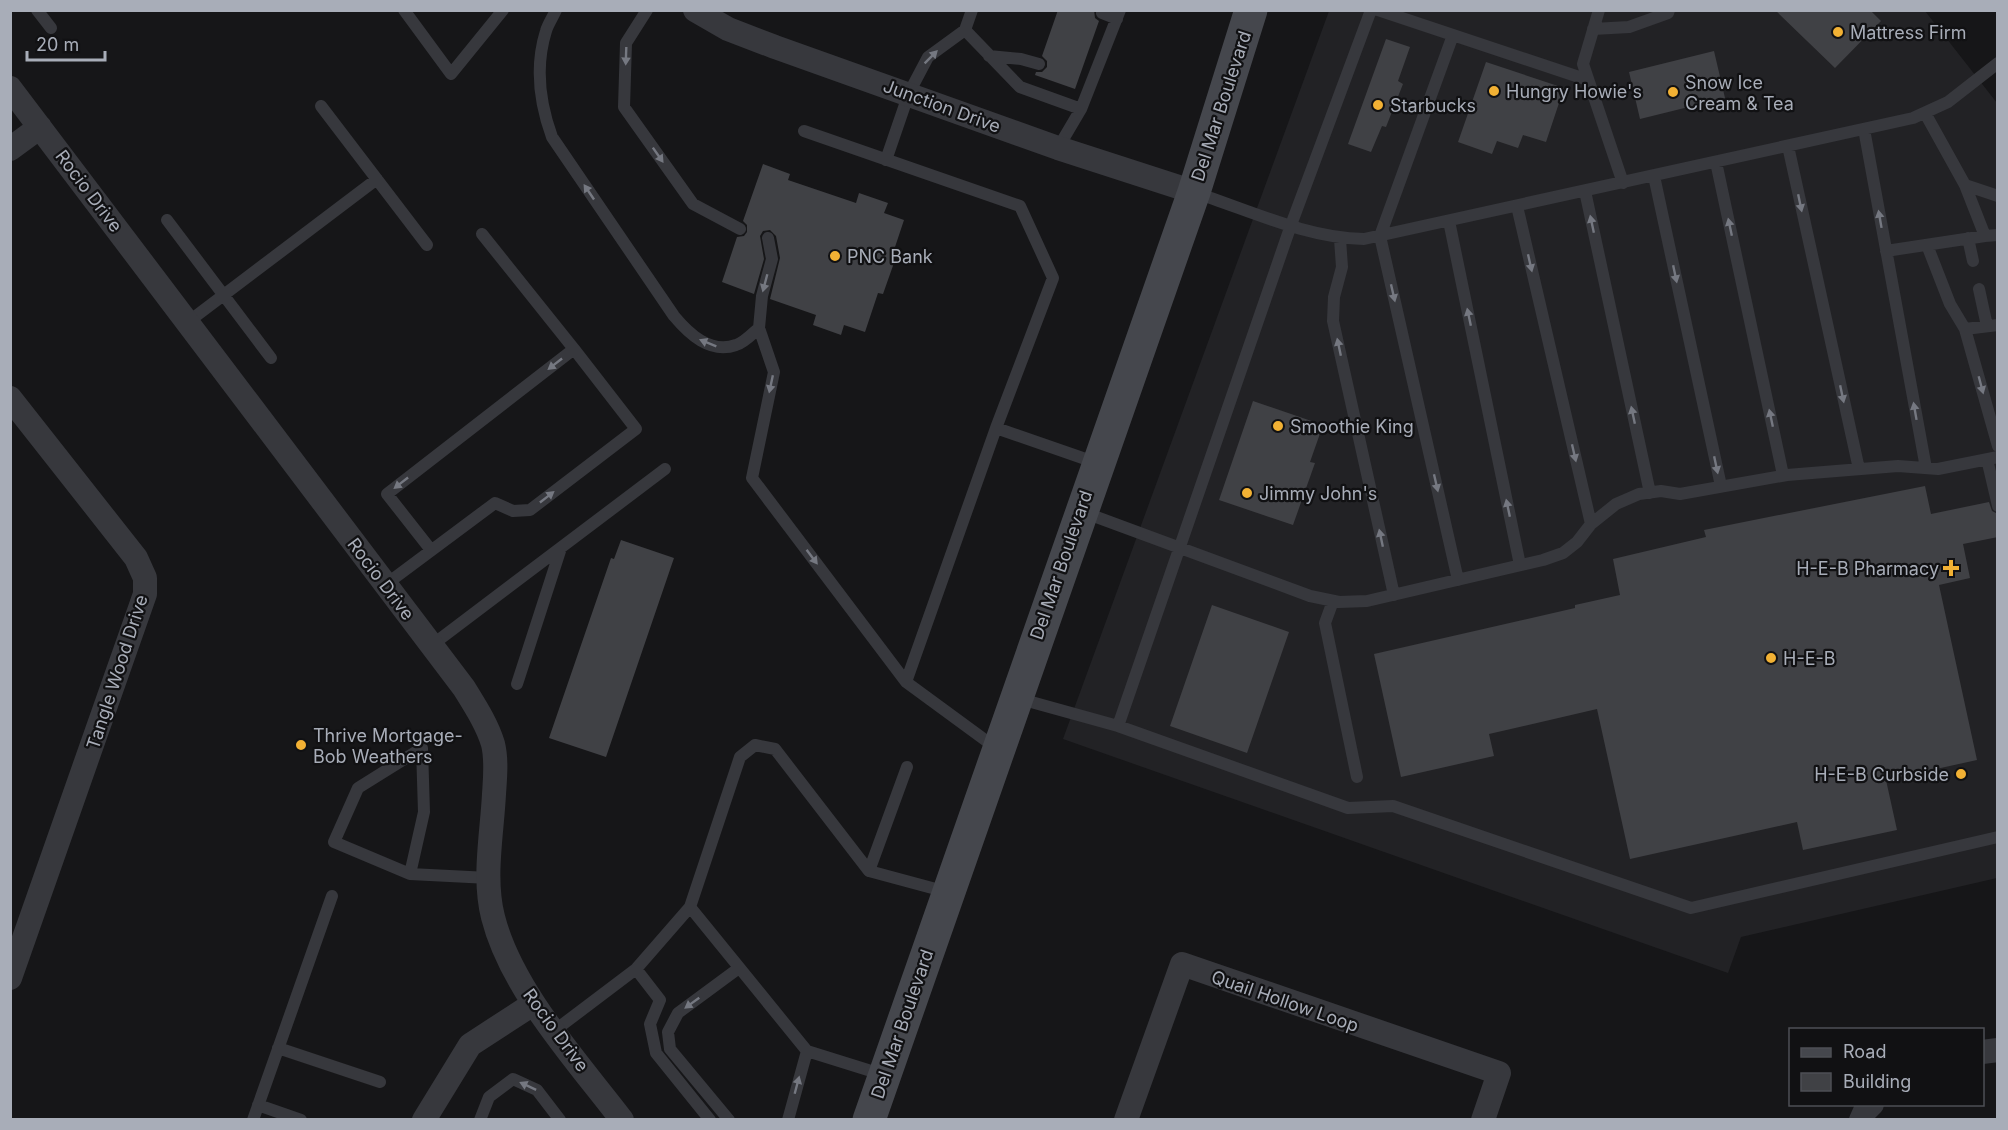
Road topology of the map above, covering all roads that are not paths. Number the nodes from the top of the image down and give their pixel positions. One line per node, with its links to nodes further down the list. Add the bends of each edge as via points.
1 (37, 10): 15 (lane)
2 (404, 10): 3 (lane, via 451,74)
3 (503, 10)
4 (556, 10): 64 (lane, one-way to 4, via 736,345 713,347 689,334 552,137 543,112 540,74 546,30)
5 (647, 10): 49 (lane, one-way to 49, via 626,43 624,107 693,204)
6 (695, 10): 26 (street, Junction Drive, via 728,29)
7 (972, 10): 17 (lane)
8 (1251, 10): 43 (main road, Del Mar Boulevard)
9 (1371, 10): 48 (lane)
10 (1377, 10): 18 (lane)
11 (1599, 10): 16 (lane)
12 (1668, 10): 16 (lane, via 1629,27)
13 (1102, 13): 14 (lane)
14 (1119, 15): 24 (lane)
15 (51, 28)
16 (1593, 29): 23 (lane, via 1583,64)
17 (965, 30): 19 (lane); 26 (lane, one-way to 17, via 928,57)
18 (1453, 35): 23 (lane); 52 (lane)
19 (989, 56): 21 (lane); 28 (lane, via 1020,87)
20 (1998, 63): 29 (lane, via 1948,102)
21 (1039, 64)
22 (1079, 78): 24 (lane)
23 (1588, 80): 40 (lane)
24 (1092, 82): 28 (lane)
25 (10, 88): 30 (street, Rocio Drive)
26 (909, 93): 34 (street, Junction Drive); 36 (lane)
27 (321, 106): 39 (lane)
28 (1081, 109): 34 (lane)
29 (1925, 113): 31 (lane); 41 (lane)
30 (40, 127): 35 (street); 62 (street, Rocio Drive)
31 (1864, 129): 33 (lane); 58 (lane, one-way to 31)
32 (804, 131): 36 (lane)
33 (1788, 146): 37 (lane); 75 (lane, one-way to 75)
34 (1058, 148): 43 (street, Junction Drive)
35 (10, 149)
36 (886, 160): 69 (lane, via 1020,206 1053,278)
37 (1716, 162): 38 (lane); 76 (lane, one-way to 37)
38 (1654, 176): 40 (lane); 77 (lane, one-way to 77)
39 (377, 179): 56 (lane); 61 (lane)
40 (1623, 183): 42 (lane)
41 (1965, 185): 44 (lane); 51 (lane)
42 (1585, 191): 45 (lane); 78 (lane, one-way to 42)
43 (1194, 192): 48 (lane); 72 (main road, Del Mar Boulevard)
44 (1998, 196)
45 (1517, 206): 47 (lane); 81 (lane, one-way to 81)
46 (167, 220): 61 (lane)
47 (1449, 221): 52 (lane); 85 (lane, one-way to 47)
48 (1291, 225): 55 (lane); 83 (lane)
49 (740, 229)
50 (482, 234): 66 (lane)
51 (1991, 235): 54 (lane)
52 (1380, 236): 55 (lane); 86 (lane, one-way to 86)
53 (768, 238): 64 (lane, one-way to 64, via 772,260 762,296)
54 (1968, 238): 57 (lane); 59 (lane)
55 (1340, 239): 88 (lane, one-way to 55, via 1333,321 1342,267)
56 (427, 245)
57 (1927, 245): 58 (lane); 65 (lane, via 1950,304)
58 (1886, 251): 73 (lane, one-way to 58)
59 (1973, 261)
60 (1979, 289): 63 (lane)
61 (223, 295): 62 (lane); 67 (lane)
62 (188, 322): 87 (street, Rocio Drive)
63 (1992, 325): 65 (lane)
64 (759, 328): 91 (lane, one-way to 91, via 774,372 752,478)
65 (1965, 329): 70 (lane, one-way to 70)
66 (574, 349): 84 (lane, one-way to 84, via 387,494); 84 (lane, one-way to 66, via 495,503 513,511 530,510 636,429)
67 (271, 358)
68 (10, 398): 105 (street, Tangle Wood Drive, via 136,558 145,578 145,594)
69 (996, 428): 72 (lane); 91 (lane)
70 (1998, 446)
71 (1992, 458): 73 (lane); 79 (lane)
72 (1097, 464): 80 (main road, Del Mar Boulevard)
73 (1926, 468): 75 (lane)
74 (665, 469): 82 (lane)
75 (1859, 469): 76 (lane)
76 (1783, 475): 77 (lane)
77 (1721, 486): 78 (lane, via 1680,494)
78 (1650, 493): 81 (lane, via 1616,504)
79 (1998, 506)
80 (1080, 511): 83 (lane); 93 (main road, Del Mar Boulevard)
81 (1591, 524): 85 (lane, via 1563,553)
82 (562, 547): 90 (lane); 92 (lane)
83 (1180, 548): 89 (lane); 94 (lane)
84 (430, 550): 87 (lane)
85 (1520, 566): 86 (lane)
86 (1458, 580): 88 (lane)
87 (385, 585): 90 (street, Rocio Drive)
88 (1394, 595): 89 (lane, via 1367,601)
89 (1333, 601): 97 (lane, via 1325,623)
90 (432, 645): 101 (street, Rocio Drive, via 464,688 493,746)
91 (906, 682): 95 (lane)
92 (517, 684)
93 (1015, 698): 94 (lane); 95 (main road, Del Mar Boulevard)
94 (1118, 726): 98 (lane, via 1348,808 1393,806 1691,908)
95 (998, 749): 102 (main road, Del Mar Boulevard)
96 (907, 768): 99 (lane)
97 (1357, 777)
98 (1998, 837)
99 (869, 871): 102 (lane); 104 (lane, via 775,749 755,745 740,757)
100 (410, 874): 100 (lane, via 334,842 358,788 422,747 424,813); 101 (lane)
101 (489, 878): 109 (street, Rocio Drive, via 492,915 502,946)
102 (948, 892): 113 (main road, Del Mar Boulevard)
103 (332, 896): 111 (lane)
104 (690, 907): 106 (lane); 107 (lane)
105 (16, 945): 108 (street, Tangle Wood Drive)
106 (739, 968): 112 (lane); 124 (lane, one-way to 124, via 678,1013 668,1032 670,1049)
107 (636, 969): 110 (lane); 123 (lane, via 660,1000 650,1024 656,1053)
108 (10, 978)
109 (533, 1004): 110 (street, Rocio Drive); 119 (street, via 471,1045)
110 (554, 1031): 122 (street, Rocio Drive)
111 (278, 1047): 114 (lane); 115 (lane)
112 (807, 1051): 113 (lane); 125 (lane, one-way to 112)
113 (884, 1075): 126 (main road, Del Mar Boulevard)
114 (380, 1082)
115 (258, 1105): 117 (lane); 118 (lane)
116 (1870, 1106): 129 (street)
117 (252, 1119)
118 (301, 1119)
119 (424, 1119)
120 (480, 1119): 121 (lane, one-way to 120, via 537,1090 513,1079 489,1097)
121 (560, 1119)
122 (622, 1119)
123 (710, 1119)
124 (729, 1119)
125 (788, 1119)
126 (869, 1119)
127 (1126, 1119): 128 (street, Quail Hollow Loop, via 1182,964 1499,1073)
128 (1483, 1119)
129 (1861, 1119)

